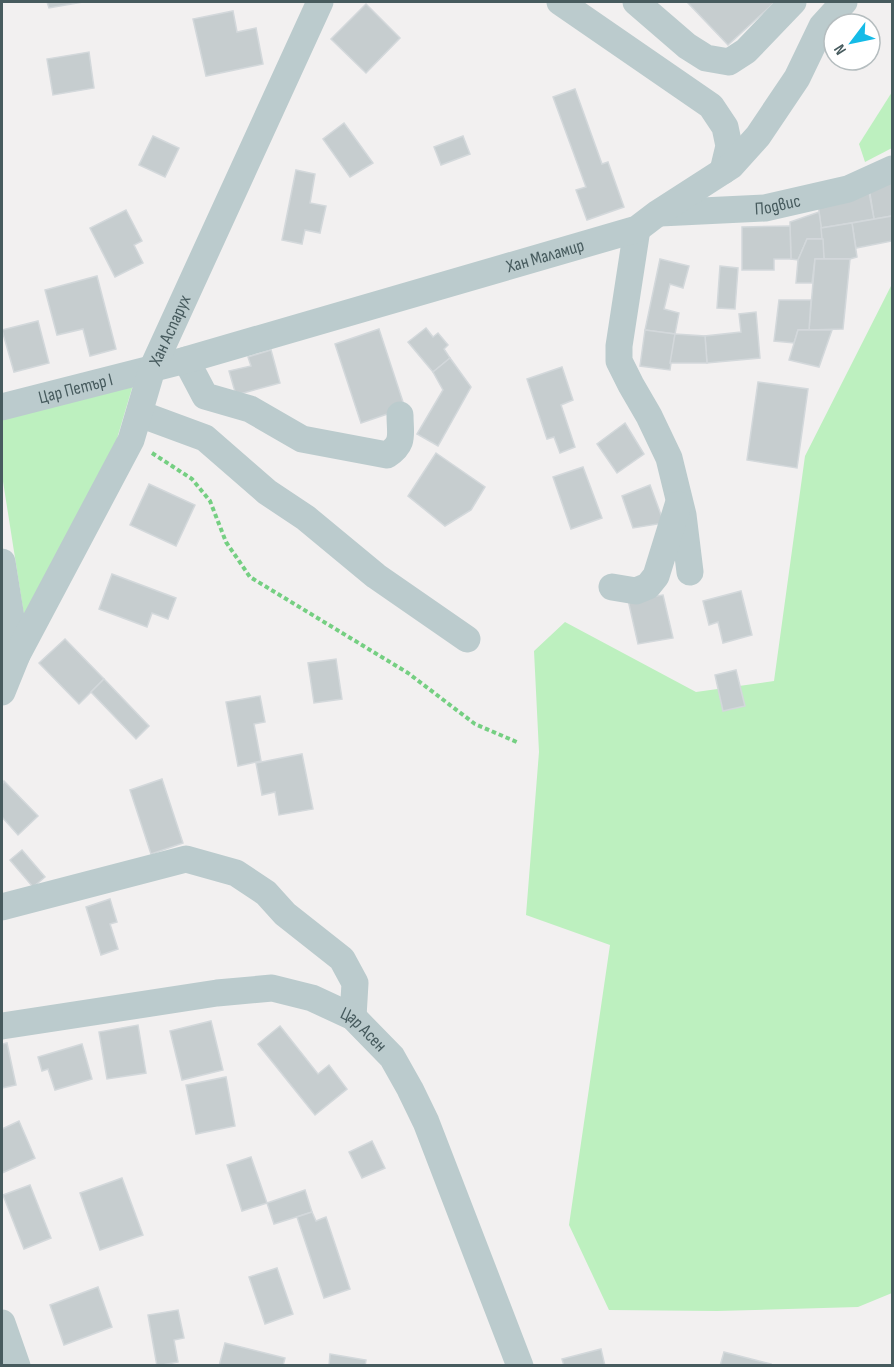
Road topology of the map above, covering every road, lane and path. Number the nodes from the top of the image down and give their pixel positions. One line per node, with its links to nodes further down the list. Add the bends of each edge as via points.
1 (320, 2): 10 (street, Хан Аспарух)
2 (560, 2): 7 (street, via 711,106 725,127 729,146)
3 (636, 2): 4 (street, via 687,46 706,58 729,62 746,51)
4 (793, 2)
5 (844, 2): 7 (street, Хан Маламир, via 822,26 797,78 758,136)
6 (892, 169): 8 (street, Подвис, via 848,189 765,208)
7 (723, 171): 8 (street, Хан Маламир)
8 (647, 221): 9 (street, Хан Маламир); 15 (street, via 619,361 669,458)
9 (186, 360): 10 (street, Хан Маламир); 13 (street, via 205,396 250,409 302,439 387,455 400,441)
10 (152, 369): 11 (street, Цар Петър I); 12 (street, Хан Аспарух)
11 (2, 407)
12 (140, 414): 14 (street, Хан Аспарух); 19 (street, via 205,438 267,492 306,518 376,576)
13 (400, 415)
14 (131, 440): 20 (street, Хан Аспарух); 22 (path, via 192,478 210,501 226,542 250,577 408,673 475,724)
15 (680, 500): 17 (street); 18 (street, via 656,576 648,586 636,591)
16 (2, 562): 20 (street)
17 (690, 572)
18 (612, 586)
19 (467, 639)
20 (17, 656): 21 (street, Хан Аспарух)
21 (2, 692)
22 (519, 743)
23 (2, 907): 24 (street, via 186,859 236,873 266,893 285,914 342,959 355,983)
24 (353, 1017): 25 (street, Цар Асен, via 312,998 272,988); 28 (street, Цар Асен, via 392,1057 426,1122)
25 (2, 1026)
26 (2, 1323): 27 (street)
27 (17, 1365)
28 (520, 1365)

